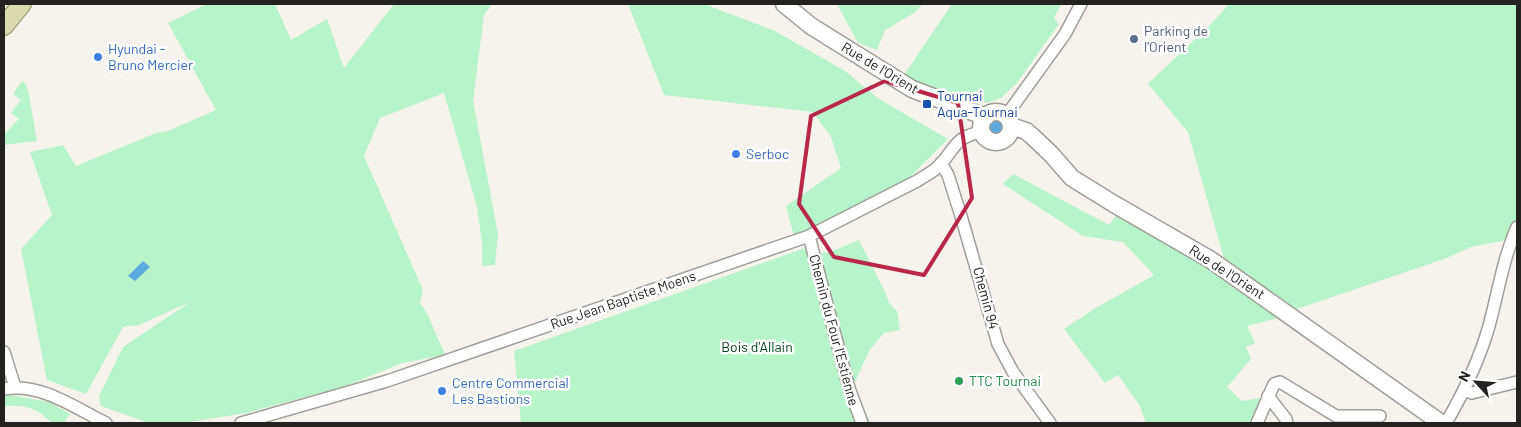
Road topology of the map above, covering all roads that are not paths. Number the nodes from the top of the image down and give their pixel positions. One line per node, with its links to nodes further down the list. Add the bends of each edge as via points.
1 (22, 4): 4 (main road)
2 (784, 4): 6 (street, Rue de l'Orient, via 811,26 912,90)
3 (1081, 4): 5 (street)
4 (4, 26)
5 (1009, 121): 6 (street, via 993,113); 6 (street, via 1010,134 1001,142 990,141); 22 (street, Rue de l'Orient, via 1032,136 1072,178 1211,260)
6 (984, 125): 7 (street, Rue Jean Baptiste Moens, via 962,138)
7 (941, 163): 9 (street, Rue Jean Baptiste Moens, via 917,182); 19 (street, Chemin 94, via 964,225 998,344 1013,372)
8 (1517, 227): 13 (street, via 1506,257 1489,327)
9 (808, 236): 17 (street, Rue Jean Baptiste Moens, via 387,381); 18 (street, Chemin du Four l'Estienne, via 849,388)
10 (4, 352): 12 (street)
11 (1517, 382): 13 (street, via 1472,394)
12 (10, 388): 16 (street, via 36,390)
13 (1465, 391): 23 (street)
14 (1268, 396): 15 (street, via 1274,384 1280,382 1336,416); 20 (street); 21 (street)
15 (1380, 416)
16 (106, 423)
17 (241, 423)
18 (862, 423)
19 (1050, 423)
20 (1257, 423)
21 (1287, 423)
22 (1441, 423)
23 (1446, 423)

